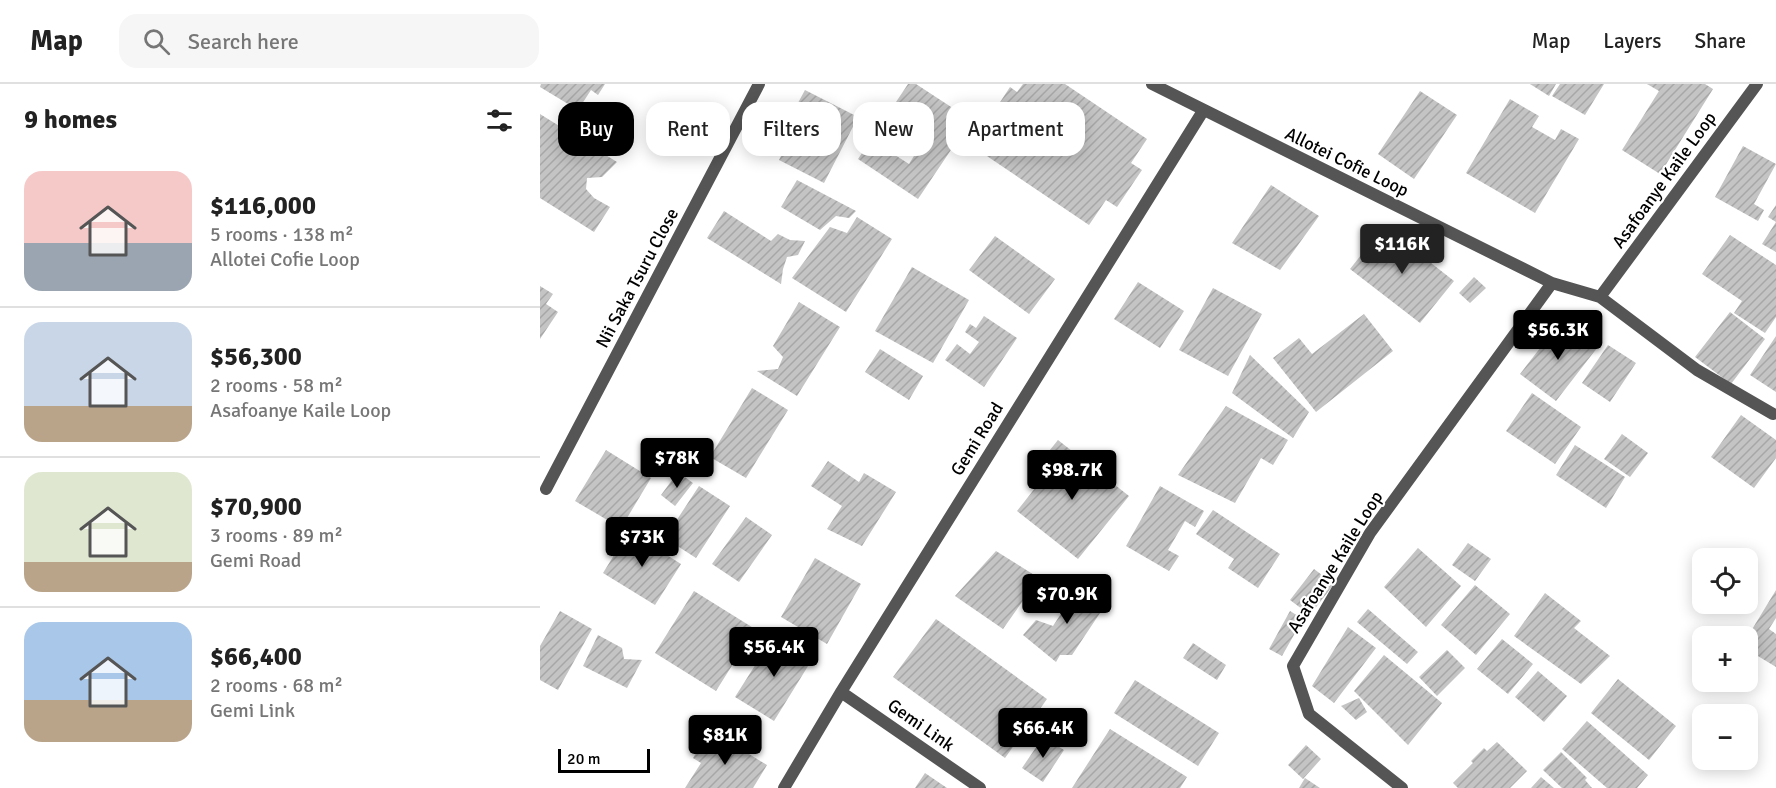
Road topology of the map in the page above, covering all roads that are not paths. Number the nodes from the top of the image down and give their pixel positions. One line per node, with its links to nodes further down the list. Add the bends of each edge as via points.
1 (759, 84): 8 (street, Nii Saka Tsuru Close)
2 (1152, 84): 4 (street, Allotei Cofie Loop)
3 (1757, 84): 6 (street, Asafoanye Kaile Loop)
4 (1203, 111): 5 (street, Allotei Cofie Loop); 9 (street, Gemi Road)
5 (1552, 284): 6 (street, Allotei Cofie Loop); 12 (street, Asafoanye Kaile Loop, via 1370,533 1293,666 1309,714)
6 (1600, 297): 7 (street, Allotei Cofie Loop, via 1697,370)
7 (1773, 414)
8 (546, 489)
9 (841, 692): 10 (street, Gemi Road); 11 (street, Gemi Link)
10 (784, 788)
11 (980, 788)
12 (1402, 788)

